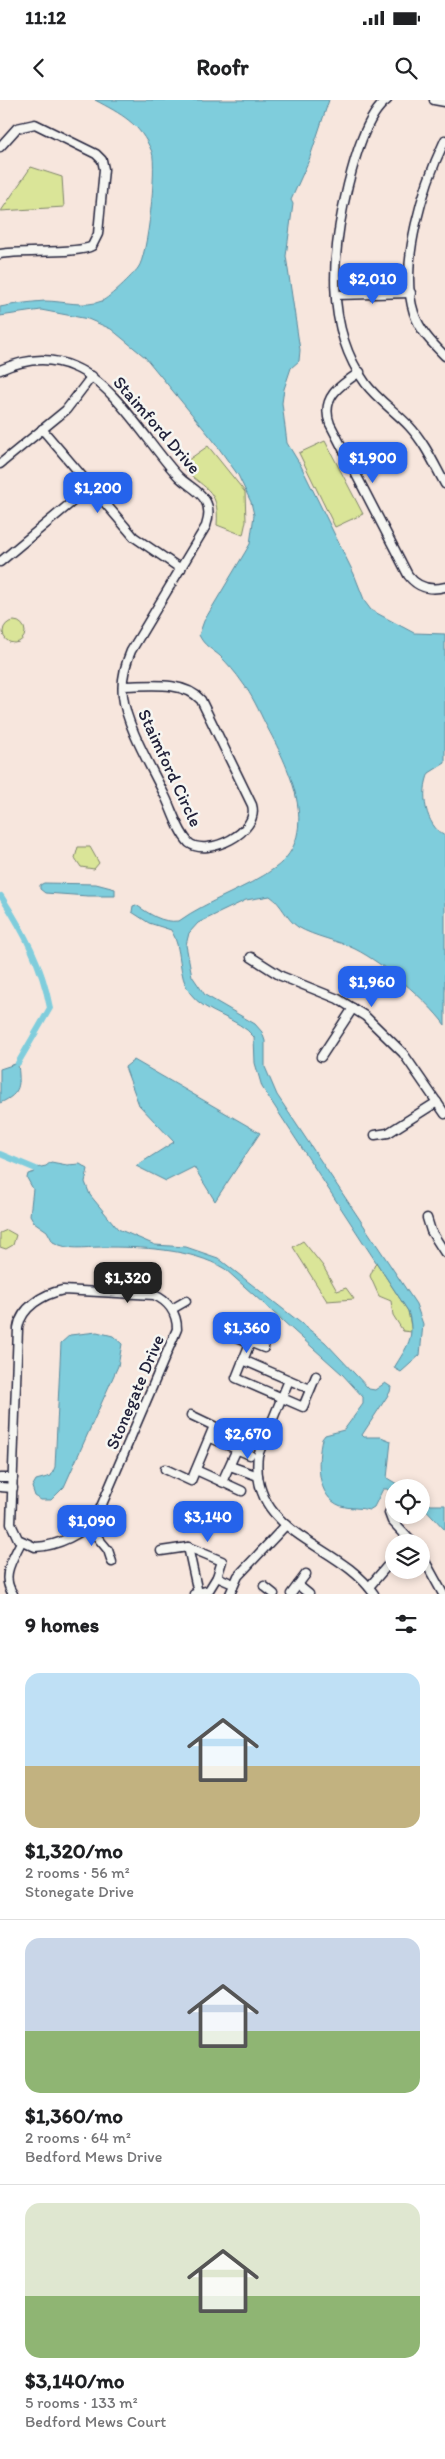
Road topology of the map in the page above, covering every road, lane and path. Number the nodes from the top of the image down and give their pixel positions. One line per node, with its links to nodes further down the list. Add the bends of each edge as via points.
1 (386, 100): 8 (street, via 375,113 349,181 339,226)
2 (434, 100): 3 (street)
3 (445, 102)
4 (445, 140): 7 (street, via 429,175 417,220)
5 (0, 147): 6 (street, via 17,128 35,124 96,154 104,169 98,234 92,246 80,251 24,250)
6 (0, 254)
7 (410, 293): 8 (street); 9 (street, via 425,335)
8 (336, 295): 11 (street, via 341,332)
9 (445, 356)
10 (0, 370): 12 (street, Staimford Drive, via 22,362 46,360 74,366)
11 (360, 372): 15 (street, via 370,389 414,432); 19 (street, via 333,393 327,408 330,424 408,575 424,587)
12 (92, 376): 13 (street, via 71,404); 18 (street, Staimford Drive, via 206,503 206,526)
13 (42, 430): 14 (street); 16 (street)
14 (0, 464)
15 (445, 484)
16 (90, 487): 17 (street); 18 (street, via 134,537)
17 (0, 562)
18 (181, 569): 20 (street, Staimford Drive, via 132,651 124,670)
19 (445, 587)
20 (123, 686): 20 (street, Staimford Circle, via 179,687 201,700 252,805 254,817 248,828 208,848 189,843 124,706)
21 (251, 957): 22 (street, via 280,976 322,991)
22 (353, 1008): 23 (street); 24 (street, via 379,1027 397,1046)
23 (321, 1058)
24 (437, 1102): 25 (street); 26 (street, via 388,1133)
25 (445, 1114)
26 (375, 1135)
27 (427, 1218): 28 (street)
28 (445, 1253)
29 (186, 1301): 30 (street)
30 (172, 1309): 48 (street, via 165,1301 149,1294 63,1290 25,1310 18,1328); 54 (street, Stonegate Drive, via 177,1325 175,1338 102,1508)
31 (239, 1338): 32 (street)
32 (250, 1343): 33 (street); 34 (street)
33 (264, 1348)
34 (243, 1360): 36 (street); 38 (street, via 236,1378)
35 (316, 1376): 37 (street)
36 (289, 1380): 37 (street); 38 (street)
37 (310, 1389): 38 (street, via 303,1407)
38 (281, 1397): 46 (street, via 258,1455)
39 (191, 1415): 40 (street, via 214,1426)
40 (211, 1438): 41 (street); 45 (street)
41 (237, 1449): 42 (street); 43 (street)
42 (250, 1455)
43 (230, 1466): 46 (street); 49 (street)
44 (165, 1470): 45 (street, via 191,1481)
45 (196, 1470): 49 (street)
46 (258, 1476): 55 (street, via 268,1504)
47 (0, 1478): 48 (street)
48 (13, 1478): 51 (street)
49 (222, 1482): 52 (street)
50 (0, 1488): 51 (street)
51 (13, 1488): 57 (street, via 11,1524)
52 (242, 1491)
53 (395, 1524): 56 (street)
54 (88, 1526): 57 (street, Stonegate Drive, via 72,1537 44,1546); 60 (street, via 108,1550)
55 (286, 1526): 65 (street); 68 (street, via 353,1571)
56 (403, 1534)
57 (21, 1542): 69 (street, via 7,1575)
58 (188, 1547): 59 (street); 64 (street, via 222,1561); 70 (street)
59 (161, 1551)
60 (112, 1562)
61 (385, 1568): 68 (street)
62 (430, 1570): 76 (street)
63 (306, 1574): 66 (street)
64 (217, 1577): 65 (street); 70 (street, via 209,1590)
65 (233, 1584): 71 (street)
66 (298, 1585): 73 (street); 74 (street)
67 (264, 1586): 72 (street)
68 (368, 1587): 75 (street)
69 (13, 1594)
70 (195, 1594)
71 (230, 1594)
72 (274, 1594)
73 (291, 1594)
74 (309, 1594)
75 (374, 1594)
76 (443, 1594)

